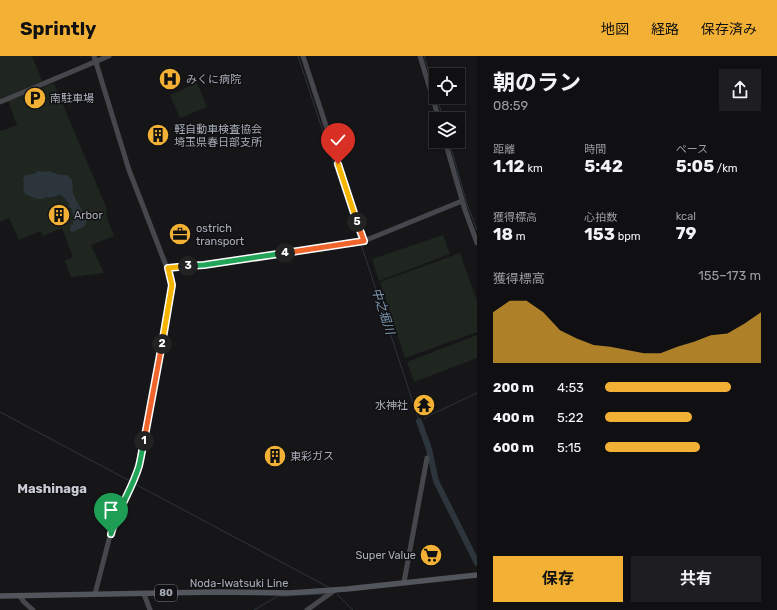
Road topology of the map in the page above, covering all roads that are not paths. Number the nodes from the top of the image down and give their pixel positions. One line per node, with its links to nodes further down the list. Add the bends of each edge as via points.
1 (109, 56): 4 (street)
2 (302, 56): 9 (street)
3 (420, 56): 6 (street)
4 (95, 59): 5 (street); 11 (street, via 129,170)
5 (0, 102)
6 (437, 112)
7 (447, 148): 8 (street)
8 (462, 201): 9 (street); 10 (street)
9 (361, 241): 11 (street, via 204,265)
10 (477, 243)
11 (168, 268): 16 (street, via 172,285 139,466 114,520)
12 (426, 458): 14 (street)
13 (477, 574): 14 (main road, Noda-Iwatsuki Line / 80)
14 (404, 582): 15 (main road, Noda-Iwatsuki Line / 80)
15 (333, 590): 17 (main road, Noda-Iwatsuki Line / 80, via 290,593); 22 (street)
16 (95, 594): 17 (main road, Noda-Iwatsuki Line / 80); 19 (main road, Noda-Iwatsuki Line / 80)
17 (144, 594): 21 (street)
18 (0, 596): 19 (main road, Noda-Iwatsuki Line / 80)
19 (20, 596): 20 (street)
20 (33, 610)
21 (150, 610)
22 (307, 610)

